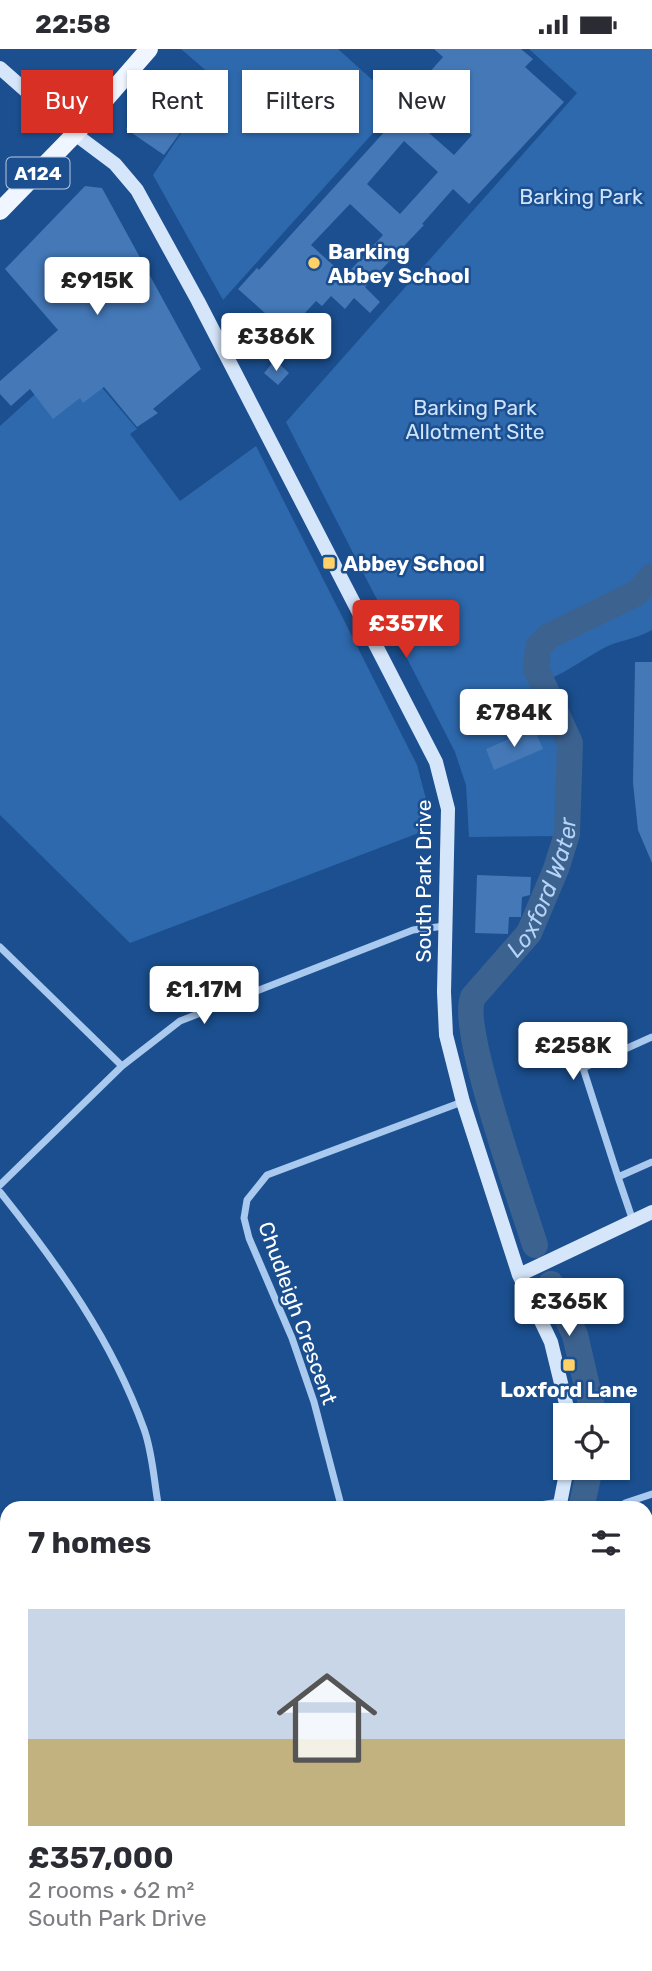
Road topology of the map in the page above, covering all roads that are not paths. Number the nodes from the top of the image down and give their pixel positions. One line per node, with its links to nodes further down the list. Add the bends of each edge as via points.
1 (149, 49): 3 (main road, A124)
2 (0, 68): 3 (street, South Park Drive)
3 (75, 134): 4 (main road, A124); 5 (street, South Park Drive, via 116,164 136,190 420,726 436,762 448,809)
4 (0, 211)
5 (445, 926): 8 (street, via 413,930 180,1021); 9 (street, South Park Drive, via 446,1035)
6 (0, 947): 8 (street)
7 (652, 1037): 11 (street, via 583,1068)
8 (122, 1066): 12 (street)
9 (463, 1102): 16 (street, South Park Drive); 21 (street, Chudleigh Crescent, via 267,1175 247,1200 244,1218 249,1238 292,1338)
10 (652, 1162): 11 (street)
11 (618, 1177): 15 (street)
12 (0, 1185)
13 (0, 1192): 20 (street, via 55,1261 106,1339 145,1431)
14 (652, 1212): 15 (street)
15 (633, 1221): 16 (street)
16 (519, 1275): 17 (street, South Park Drive, via 551,1342)
17 (566, 1403)
18 (565, 1480): 22 (street)
19 (652, 1494): 23 (street)
20 (158, 1501)
21 (340, 1501)
22 (561, 1501)
23 (631, 1501)

